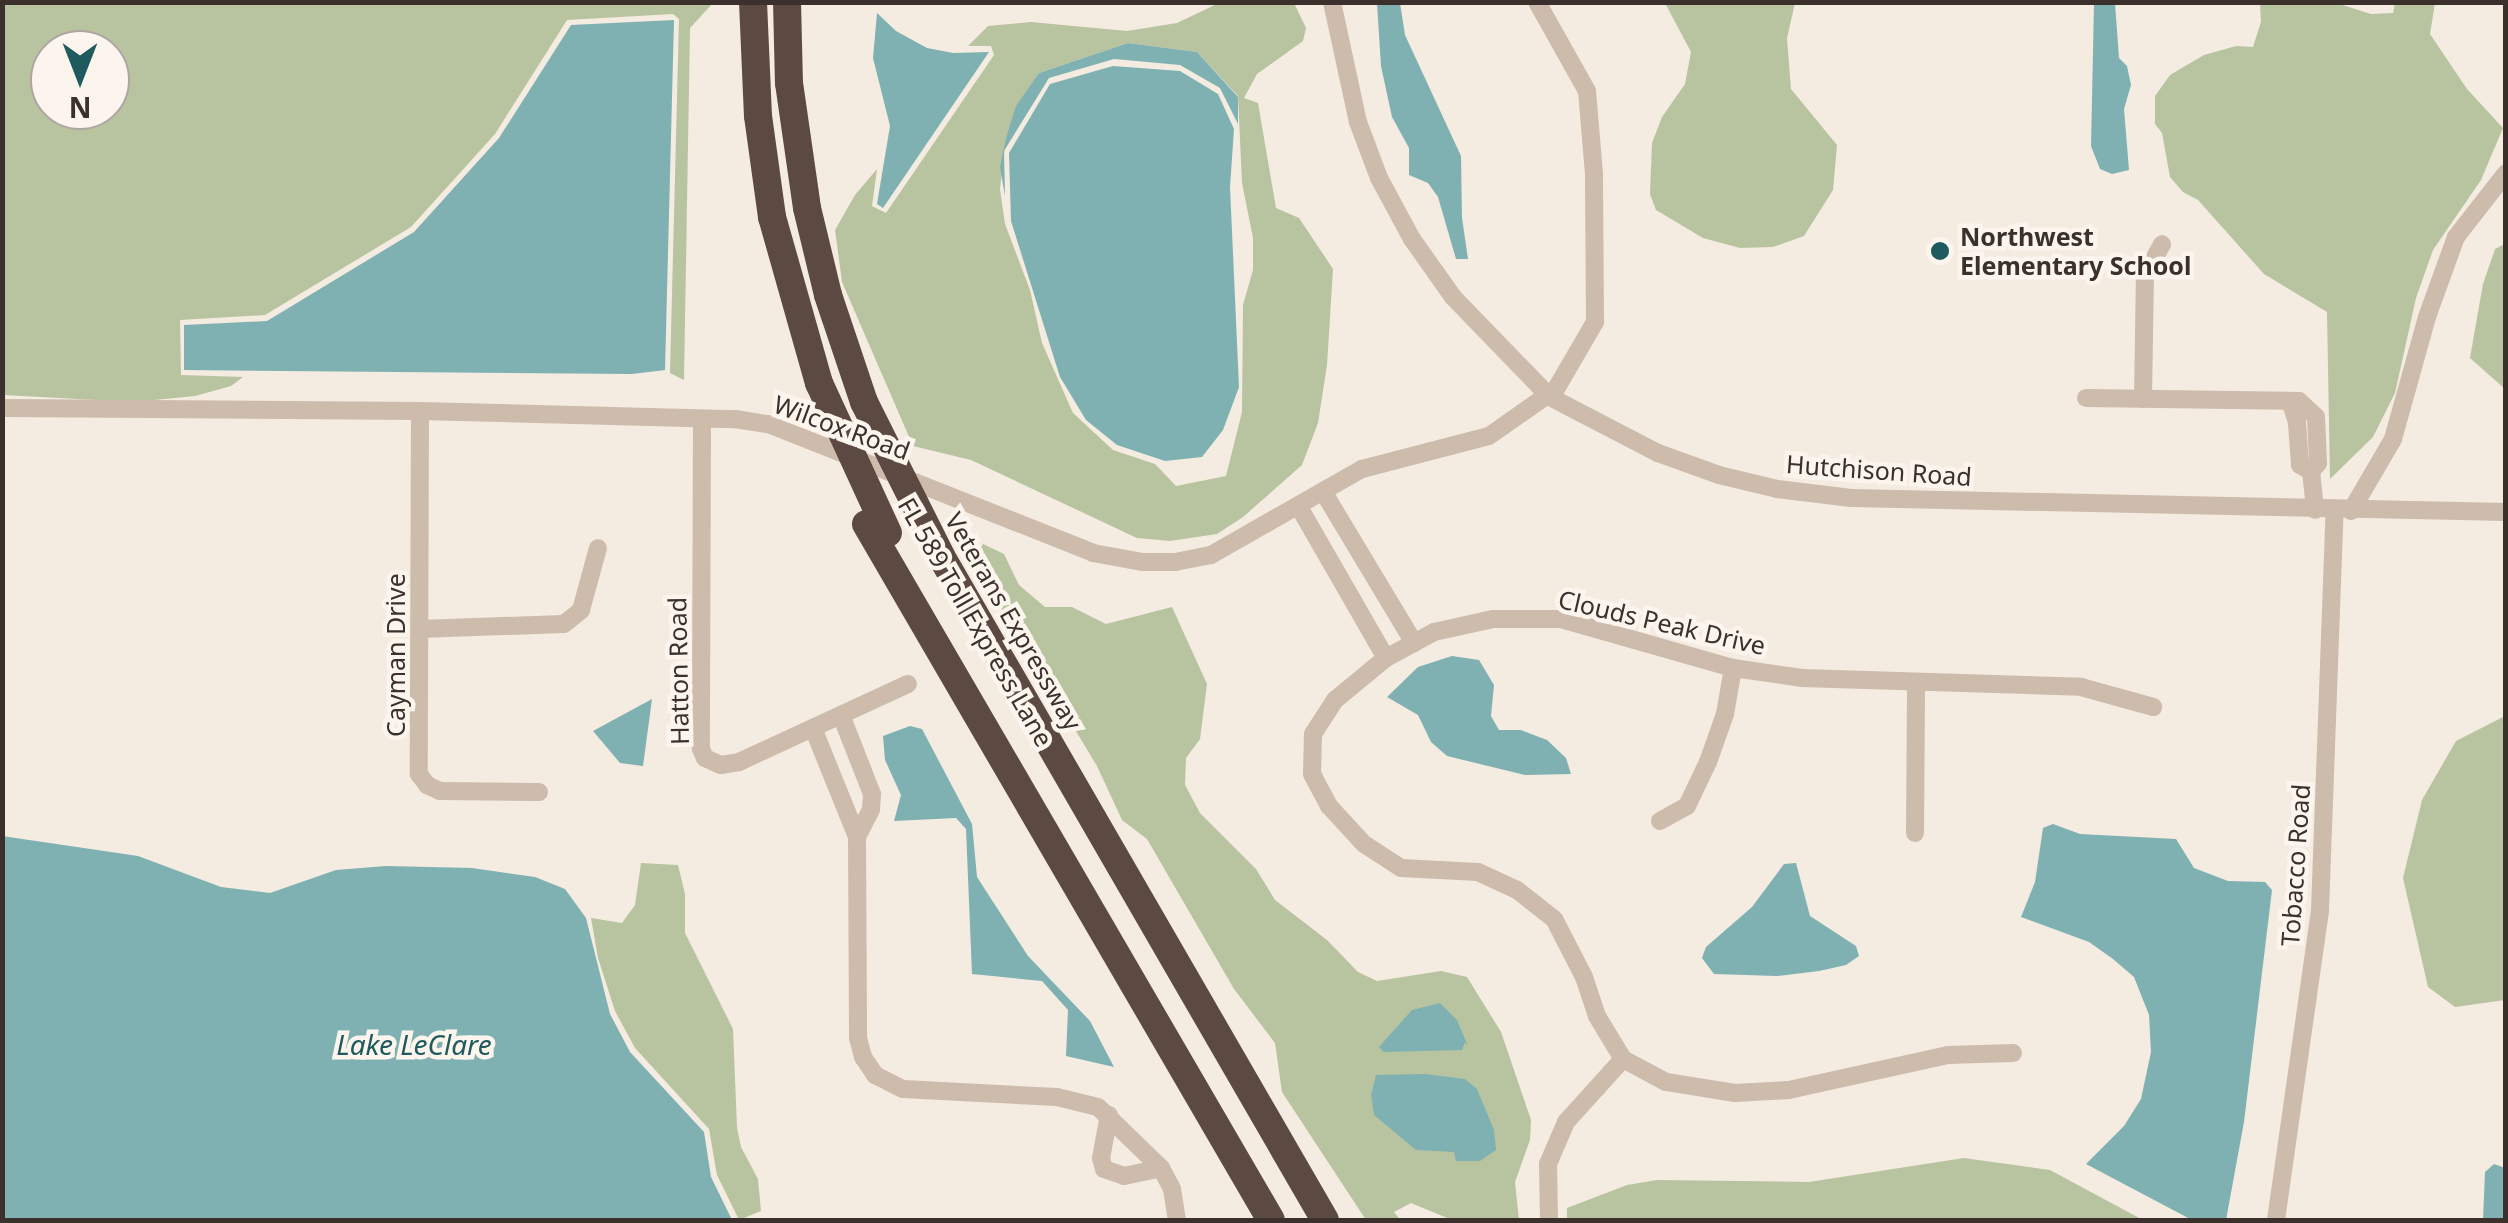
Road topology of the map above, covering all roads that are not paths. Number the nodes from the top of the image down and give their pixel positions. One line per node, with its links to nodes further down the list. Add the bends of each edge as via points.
1 (740, 2): 8 (highway, via 744,119 759,220)
2 (753, 2): 8 (highway, via 758,116 772,217)
3 (787, 2): 50 (highway, Veterans Expressway, bridge, via 793,118 812,235 864,402 941,556)
4 (1332, 2): 9 (street, Hutchison Road, via 1358,122 1412,239 1452,296)
5 (1537, 2): 9 (street, via 1587,91 1594,174 1595,322)
6 (2506, 172): 22 (street, Tobacco Road, via 2456,238 2393,438)
7 (2162, 244): 11 (street, via 2145,275)
8 (811, 379): 24 (highway)
9 (1550, 397): 19 (street, Wilcox Road, via 1489,436 1362,469); 21 (street, Hutchison Road, via 1658,453 1777,489 1852,498)
10 (2086, 398): 11 (street)
11 (2143, 399): 12 (street)
12 (2291, 402): 16 (street, via 2316,417); 17 (street)
13 (2, 408): 14 (street, Wilcox Road)
14 (420, 410): 15 (street, Wilcox Road); 28 (street, Cayman Drive)
15 (702, 420): 20 (street, Wilcox Road, via 768,424 1094,553 1142,562 1211,554); 36 (street, Hatton Road, via 701,749 712,764 729,765)
16 (2318, 448): 17 (street); 18 (street)
17 (2298, 450): 18 (street, via 2300,465)
18 (2311, 471): 21 (street)
19 (1324, 493): 20 (street, Wilcox Road); 26 (street)
20 (1299, 507): 27 (street)
21 (2315, 510): 22 (street, Hutchison Road)
22 (2343, 510): 23 (street, Hutchison Road); 52 (street, Tobacco Road, via 2320,910)
23 (2506, 512)
24 (877, 528): 48 (highway); 49 (highway, FL 589 Toll Express Lane)
25 (598, 548): 28 (street, via 581,610 564,624)
26 (1386, 595): 27 (street, via 1375,616); 29 (street)
27 (1363, 615): 30 (street)
28 (420, 629): 39 (street, Cayman Drive, via 420,774 427,785 440,791)
29 (1414, 643): 30 (street, Clouds Peak Drive); 31 (street, Clouds Peak Drive, via 1493,620 1561,619)
30 (1386, 658): 44 (street, Clouds Peak Drive, via 1335,700 1314,734 1312,774 1329,806 1364,844 1402,868 1478,872 1517,890 1554,919 1597,1016)
31 (1733, 668): 32 (street, Clouds Peak Drive); 40 (street, via 1708,762 1686,806)
32 (1916, 682): 34 (street, Clouds Peak Drive, via 2082,687); 41 (street)
33 (908, 684): 35 (street, Hatton Road)
34 (2154, 707)
35 (840, 715): 36 (street, Hatton Road); 37 (street)
36 (813, 728): 38 (street)
37 (863, 770): 38 (street); 42 (street, via 872,800)
38 (836, 780): 42 (street)
39 (539, 792)
40 (1660, 821)
41 (1916, 832)
42 (857, 837): 45 (street, via 858,1038 875,1075 903,1089 1078,1100)
43 (2014, 1052): 44 (street, Clouds Peak Drive, via 1948,1056 1789,1090 1735,1093 1666,1082)
44 (1624, 1058): 51 (street, via 1566,1122 1548,1164)
45 (1109, 1115): 46 (street); 46 (street, via 1104,1169 1124,1176)
46 (1161, 1168): 47 (street)
47 (1176, 1220)
48 (1271, 1220)
49 (1287, 1220)
50 (1325, 1220)
51 (1549, 1220)
52 (2276, 1220)

